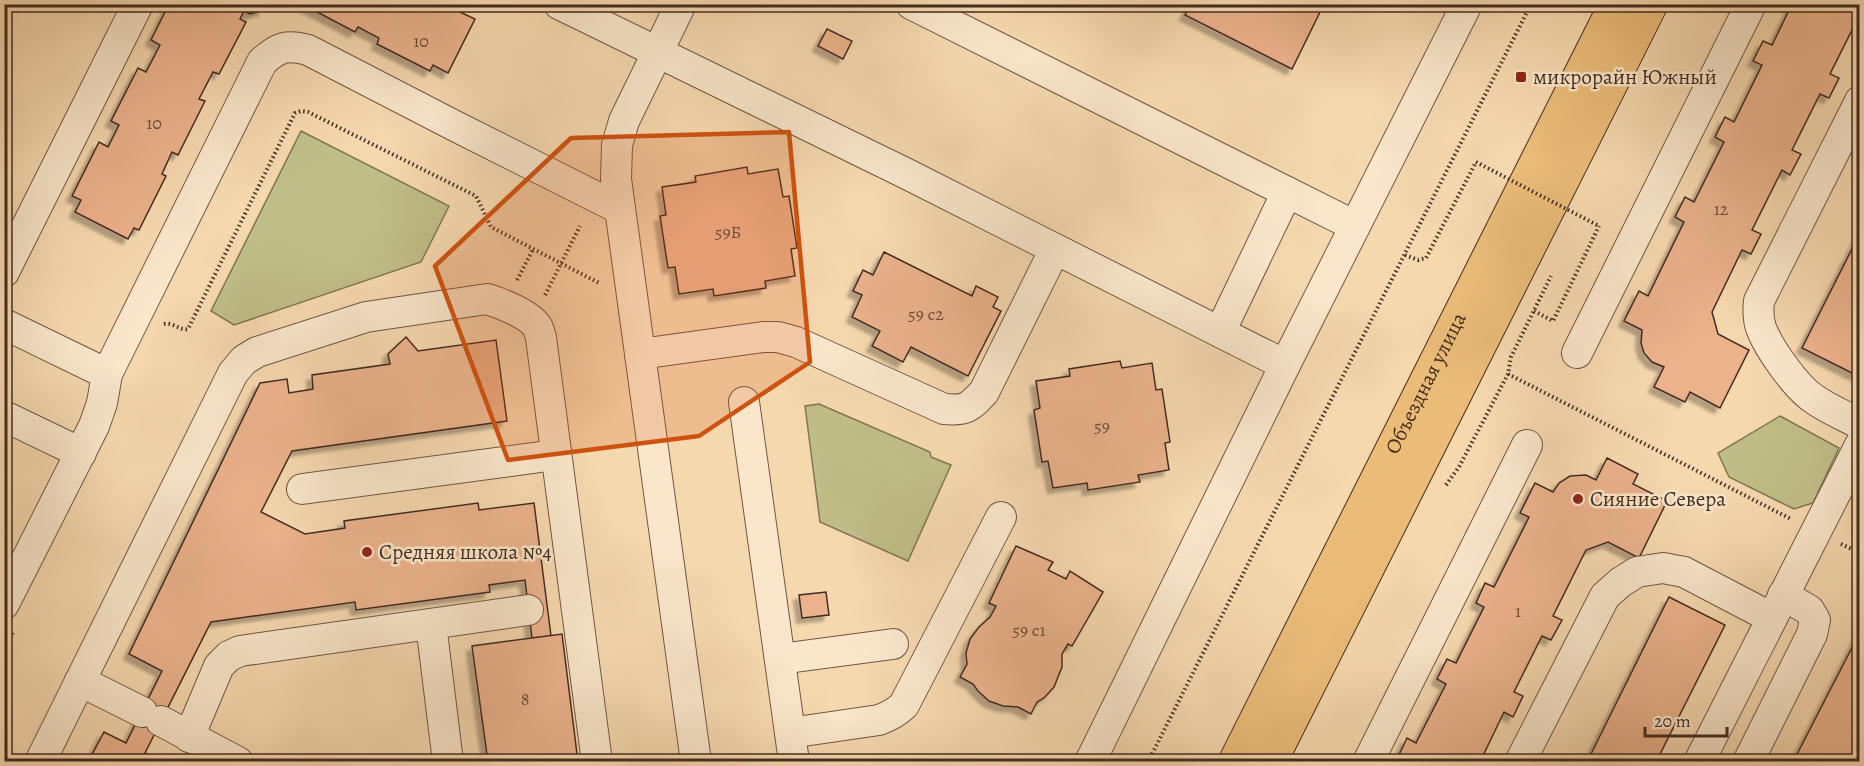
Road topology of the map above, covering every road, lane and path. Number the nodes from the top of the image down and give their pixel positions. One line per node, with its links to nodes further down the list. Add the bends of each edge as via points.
1 (138, 4): 20 (street)
2 (559, 4): 10 (street)
3 (681, 4): 10 (street)
4 (910, 4): 12 (street)
5 (1467, 4): 15 (street)
6 (1531, 4): 18 (path)
7 (1616, 4): 61 (main road, Объездная улица)
8 (1651, 4): 62 (main road, Объездная улица)
9 (1751, 4): 28 (street)
10 (657, 53): 13 (street, via 624,121 617,145); 17 (street)
11 (1860, 100): 35 (street, via 1759,301 1758,313 1768,342 1800,388)
12 (1287, 192): 15 (street); 27 (street)
13 (620, 209): 29 (street); 31 (street, via 309,50 284,47 262,62)
14 (580, 226): 19 (path)
15 (1355, 226): 30 (street)
16 (533, 249): 19 (path); 22 (path); 26 (path, via 491,226 476,196 301,111 295,113 188,328)
17 (1055, 249): 27 (street); 29 (street, via 984,392 972,405 959,410 944,409 778,337)
18 (1404, 255): 23 (path, bridge, via 1418,260 1426,258 1476,162 1599,226 1553,321); 60 (path)
19 (561, 263): 21 (path); 24 (path)
20 (4, 272)
21 (604, 285)
22 (504, 305): 24 (street); 51 (street, via 487,299 373,315 257,352 244,360 233,373)
23 (1534, 311)
24 (531, 320): 39 (street, via 541,338)
25 (4, 324): 31 (street)
26 (163, 324)
27 (1220, 332): 30 (street)
28 (1577, 353)
29 (640, 354): 58 (street)
30 (1285, 365): 59 (street)
31 (107, 374): 38 (street, via 99,411)
32 (1508, 374): 42 (path)
33 (744, 402): 50 (street)
34 (4, 416): 38 (street)
35 (1860, 424)
36 (1527, 445): 63 (street)
37 (1860, 445): 42 (street)
38 (81, 453): 46 (street)
39 (555, 456): 40 (street); 45 (street)
40 (302, 489)
41 (1001, 517): 53 (street, via 904,705 879,720)
42 (1815, 531): 43 (path); 44 (street)
43 (1860, 553)
44 (1778, 606): 64 (street, via 1684,573 1663,568 1637,572 1605,596); 65 (street); 66 (street, via 1809,610 1815,620)
45 (550, 607): 47 (street); 57 (street)
46 (10, 617): 49 (path)
47 (431, 624): 52 (street, via 240,651 229,656 219,666); 56 (street)
48 (893, 644): 50 (street)
49 (4, 650)
50 (780, 659): 53 (street)
51 (80, 681): 52 (street); 54 (street)
52 (189, 737): 55 (street)
53 (792, 747)
54 (40, 762)
55 (238, 762)
56 (448, 762)
57 (597, 762)
58 (696, 762)
59 (1090, 762)
60 (1148, 762)
61 (1235, 762)
62 (1270, 762)
63 (1368, 762)
64 (1520, 762)
65 (1699, 762)
66 (1748, 762)

